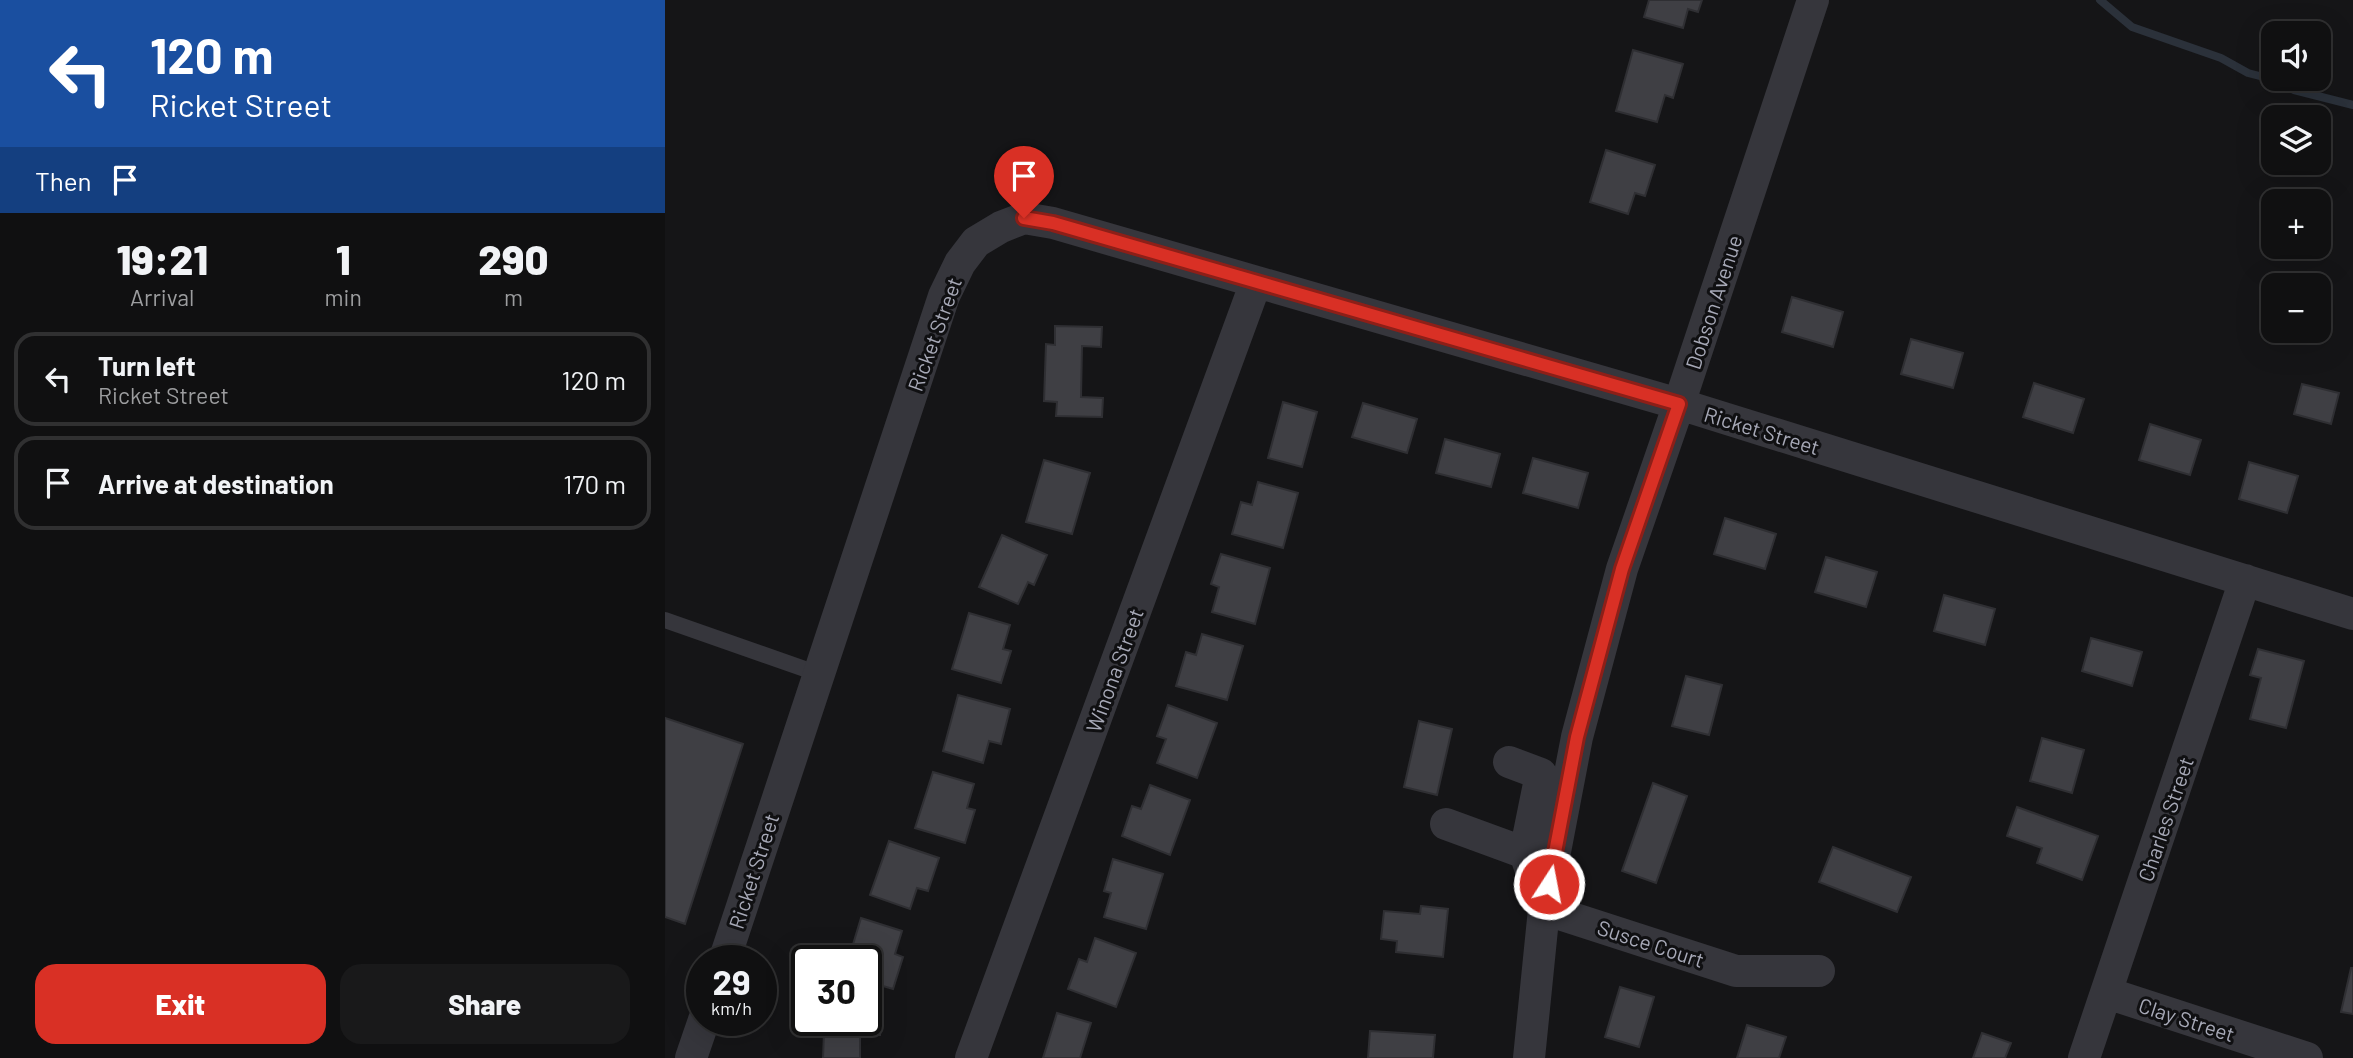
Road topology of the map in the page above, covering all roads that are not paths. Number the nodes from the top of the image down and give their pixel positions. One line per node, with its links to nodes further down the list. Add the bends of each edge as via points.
1 (1813, 0): 3 (street, Dobson Avenue)
2 (1256, 282): 3 (street, Ricket Street); 7 (street, Ricket Street, via 1024,218 976,242 944,296); 17 (street, Winona Street)
3 (1679, 404): 4 (street, Ricket Street); 11 (street, Dobson Avenue, via 1615,595 1577,737)
4 (2245, 580): 5 (street, Ricket Street); 14 (street, Charles Street)
5 (2353, 614)
6 (665, 620): 7 (lane)
7 (819, 674): 12 (street, Ricket Street)
8 (1509, 762): 10 (street, via 1541,774)
9 (1446, 824): 10 (street)
10 (1525, 853): 11 (street)
11 (1544, 909): 13 (street, Susce Court, via 1736,971); 18 (street, Dobson Avenue)
12 (729, 945)
13 (1819, 971)
14 (2107, 993): 19 (street, Charles Street); 20 (street, Clay Street)
15 (699, 1036): 16 (street)
16 (691, 1058)
17 (971, 1058)
18 (1529, 1058)
19 (2084, 1058)
20 (2307, 1058)

